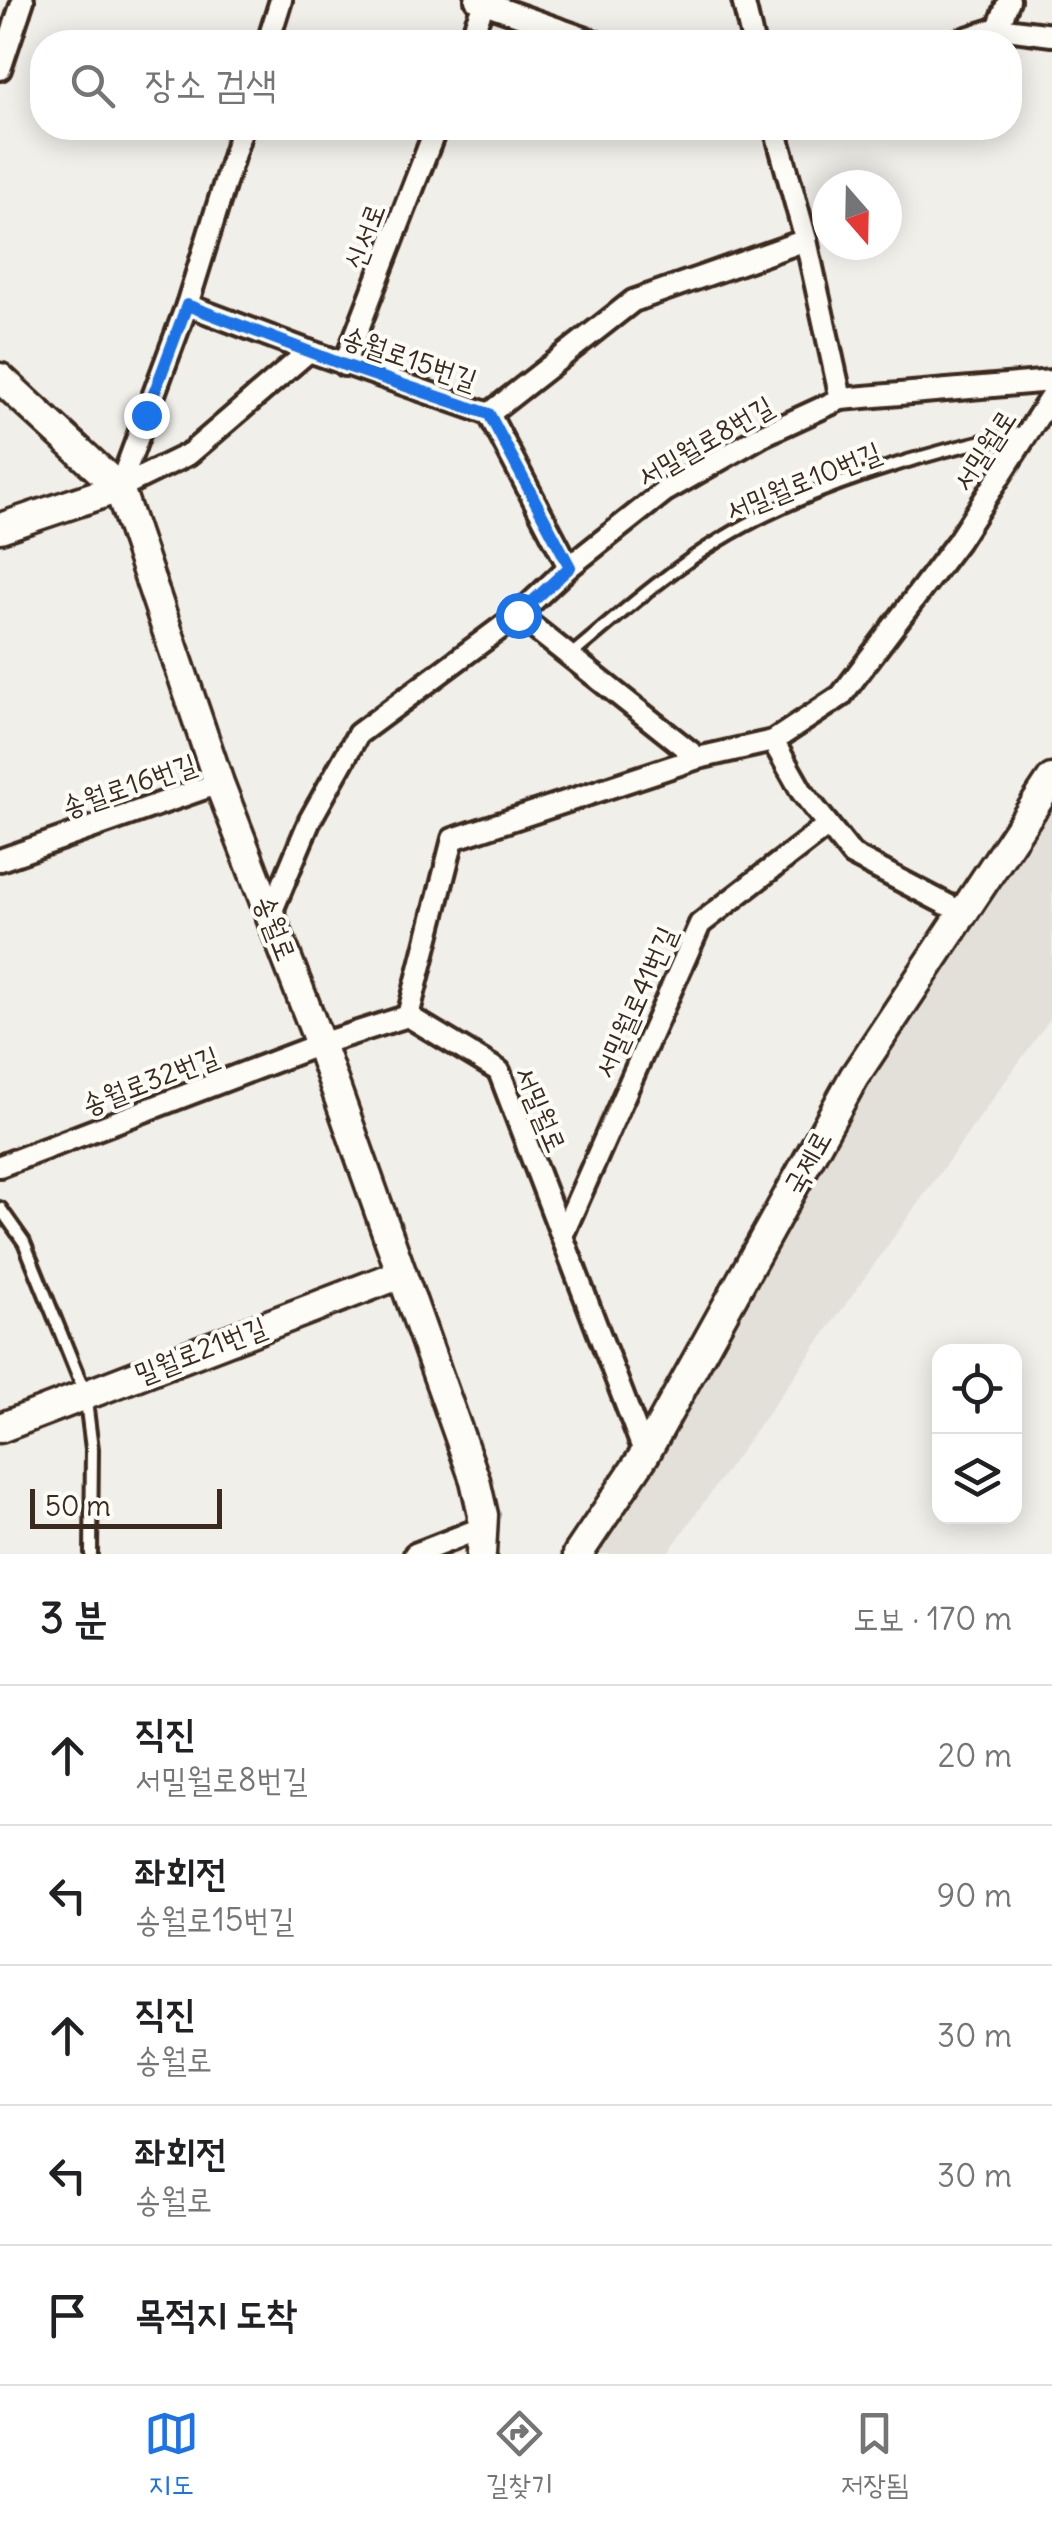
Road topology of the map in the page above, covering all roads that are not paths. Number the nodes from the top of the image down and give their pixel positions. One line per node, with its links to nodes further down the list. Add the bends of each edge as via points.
1 (23, 0): 15 (street)
2 (281, 0): 7 (street)
3 (743, 0): 10 (street)
4 (1009, 0): 6 (street)
5 (481, 1): 8 (street); 9 (street)
6 (998, 28): 11 (street); 12 (street)
7 (272, 30)
8 (473, 30)
9 (561, 30)
10 (750, 30)
11 (992, 30)
12 (1013, 30)
13 (1022, 31): 14 (street)
14 (1052, 35)
15 (0, 69)
16 (238, 140): 20 (street)
17 (431, 140): 22 (street, 신서로)
18 (778, 140): 19 (street)
19 (806, 240): 26 (street); 27 (street, 송월로15번길, via 633,301)
20 (187, 305): 21 (street); 29 (street)
21 (309, 351): 22 (street, 송월로15번길); 29 (street, 송월로15번길, via 189,454)
22 (344, 365): 27 (street, 송월로15번길)
23 (0, 378): 29 (street)
24 (1052, 381): 26 (street, 서밀월로8번길)
25 (1052, 396): 28 (street, 서밀월로)
26 (842, 399): 31 (street, 서밀월로8번길, via 665,491)
27 (489, 414): 31 (street, 송월로15번길)
28 (1029, 431): 33 (lane, 서밀월로10번길, via 958,446 820,492 720,539); 34 (street, 서밀월로, via 958,541 841,696)
29 (119, 488): 30 (street); 37 (street, 송월로)
30 (0, 528)
31 (570, 567): 32 (street, 서밀월로8번길)
32 (518, 615): 33 (street); 40 (street, 서밀월로8번길, via 358,734 310,820)
33 (570, 656): 35 (street)
34 (773, 741): 35 (street, 서밀월로); 38 (street)
35 (698, 758): 42 (street, 서밀월로, via 453,838)
36 (1052, 779): 41 (street, 국제로)
37 (219, 783): 39 (street, 송월로16번길); 40 (street, 송월로)
38 (828, 825): 41 (street, via 852,855); 46 (street, 서밀월로41번길, via 700,924)
39 (0, 860)
40 (271, 913): 43 (street, 송월로)
41 (963, 913): 50 (street, 국제로, via 854,1076)
42 (408, 1016): 43 (street, 송월로32번길); 46 (street, 서밀월로, via 499,1071)
43 (320, 1044): 44 (street, 송월로32번길); 47 (street, 송월로)
44 (0, 1166)
45 (0, 1208): 48 (lane, via 24,1242)
46 (562, 1236): 50 (street, 서밀월로)
47 (402, 1274): 48 (street, 밀월로21번길); 51 (street, 송월로, via 475,1480)
48 (85, 1393): 49 (street, 밀월로21번길); 52 (lane)
49 (0, 1428)
50 (646, 1454): 54 (street, 국제로)
51 (484, 1544): 53 (street)
52 (91, 1554)
53 (415, 1554)
54 (578, 1554)

